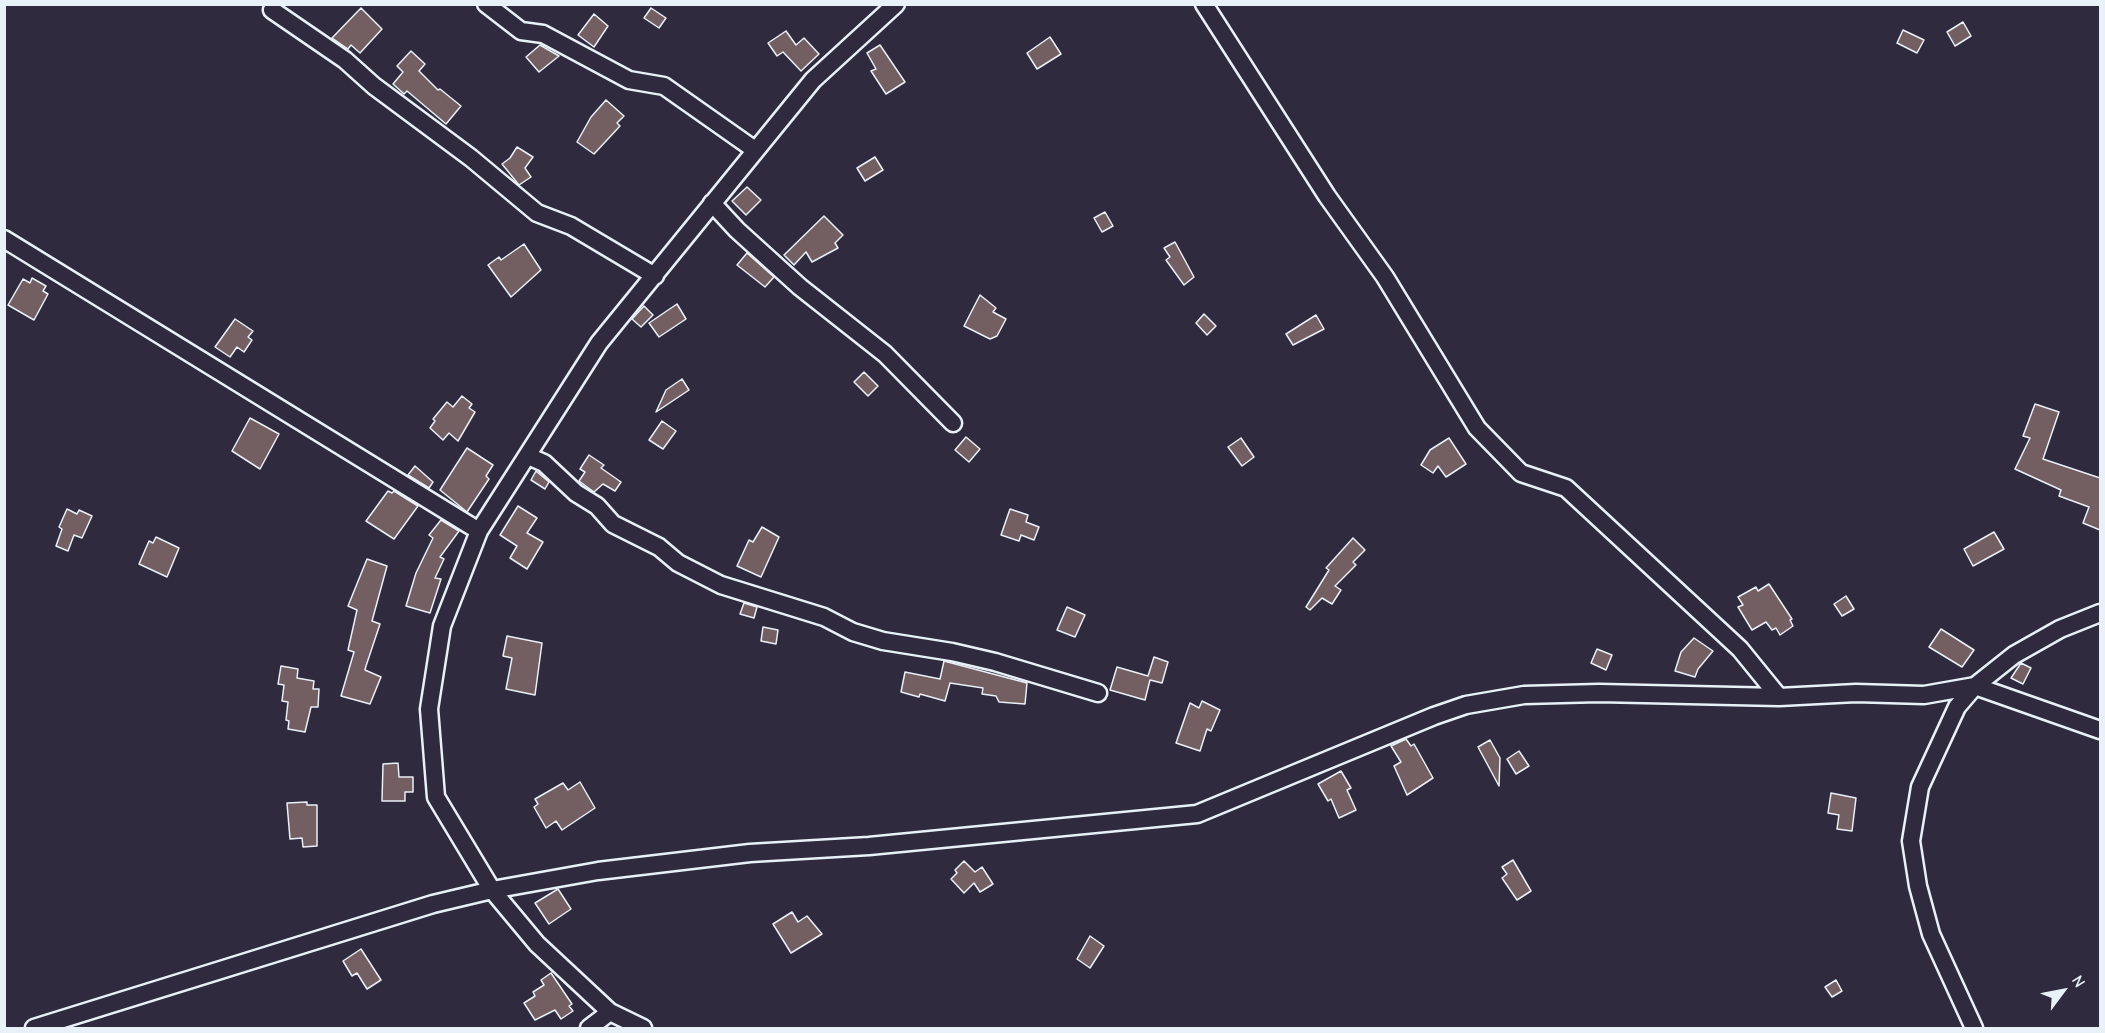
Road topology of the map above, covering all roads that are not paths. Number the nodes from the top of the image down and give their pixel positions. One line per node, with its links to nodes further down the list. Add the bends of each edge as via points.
1 (486, 4): 5 (street, via 521,31 543,34 629,80 664,87)
2 (896, 4): 5 (street, via 813,80)
3 (1204, 4): 15 (street, via 1327,196 1385,277 1477,428 1521,473 1566,488 1740,649)
4 (272, 10): 8 (street, via 345,60 537,213 571,226)
5 (755, 150): 6 (street)
6 (712, 203): 8 (street); 9 (street, via 800,287 885,354)
7 (4, 239): 11 (street)
8 (655, 276): 10 (street, via 599,343)
9 (953, 423)
10 (528, 456): 11 (street); 14 (street, via 544,463 613,524 721,585 824,617 873,638 995,662)
11 (479, 531): 17 (street, via 442,626 429,710 436,797)
12 (2100, 613): 13 (street, via 2060,629 2014,655)
13 (1975, 686): 15 (street, via 1924,695); 16 (street); 22 (street, via 1958,707 1920,787 1911,841 1931,934)
14 (1098, 693)
15 (1779, 697): 17 (street, via 1524,695 1466,705 1434,716 1197,814 869,846 750,853 598,871)
16 (2100, 730)
17 (492, 890): 18 (street, via 537,944); 19 (street, via 433,904)
18 (610, 1012): 20 (street); 21 (street)
19 (34, 1029)
20 (589, 1029)
21 (643, 1029)
22 (1974, 1029)

